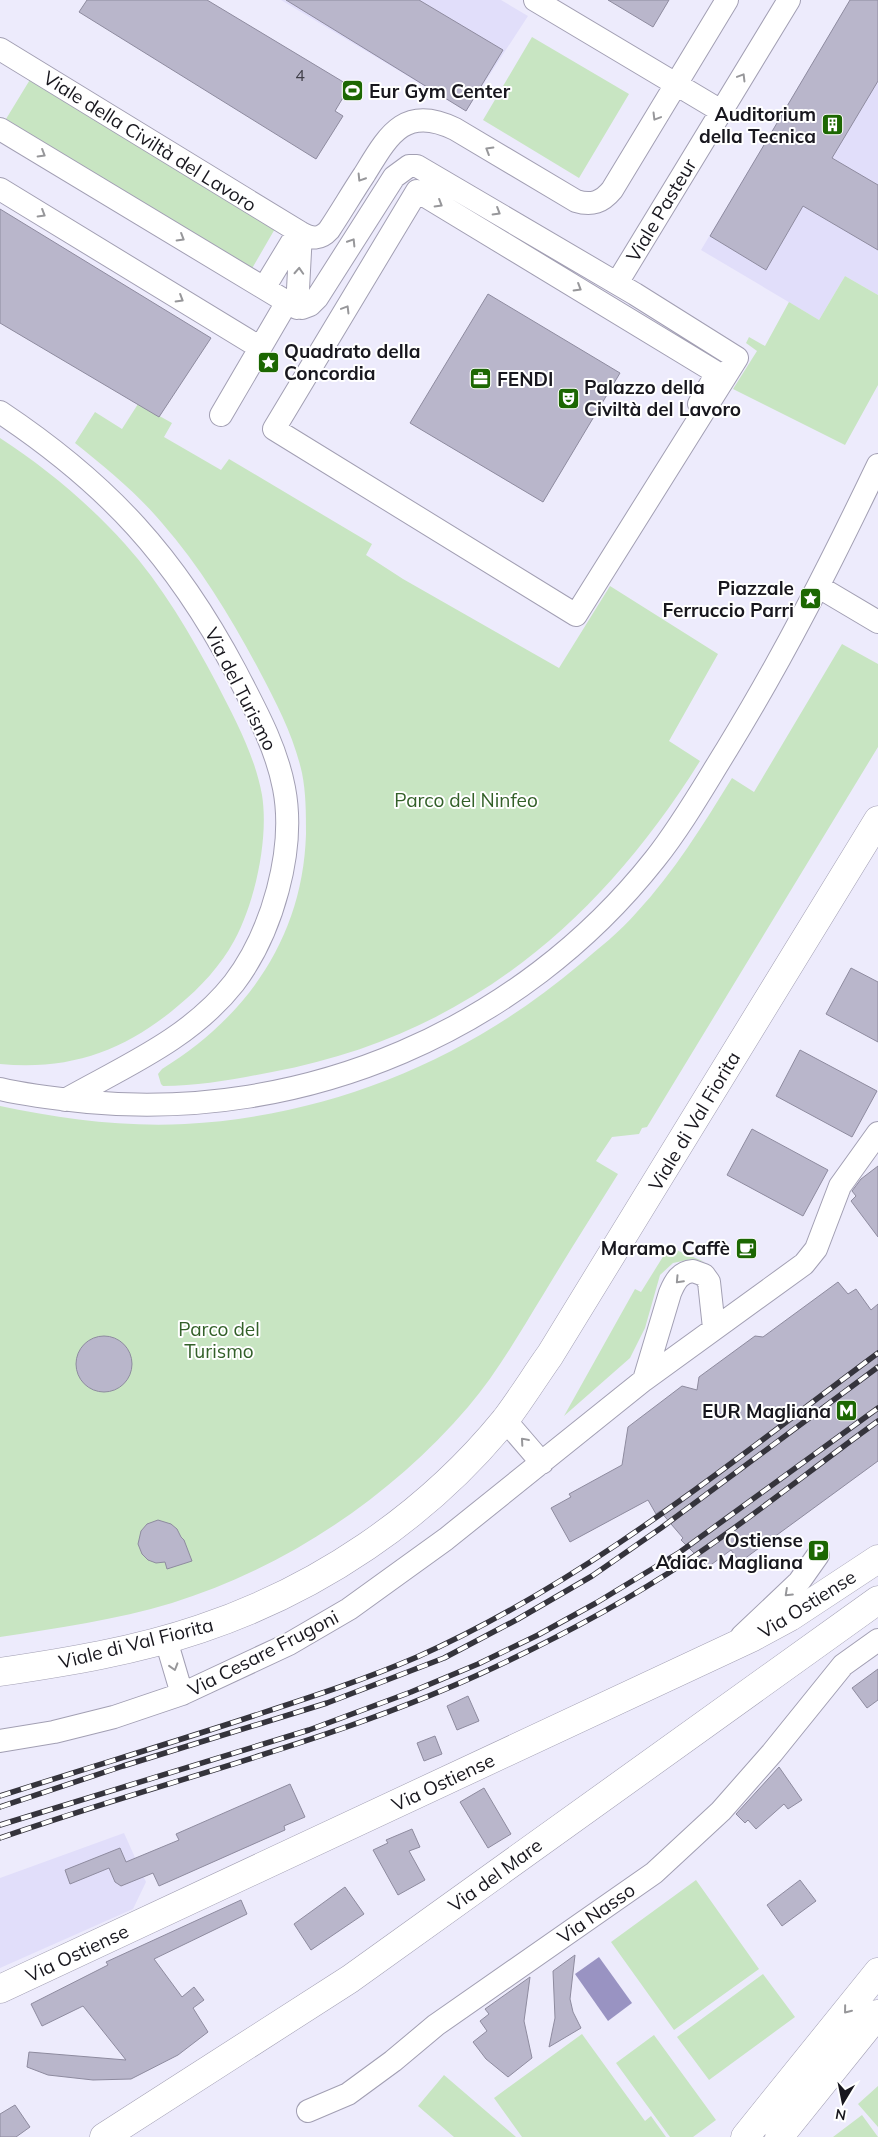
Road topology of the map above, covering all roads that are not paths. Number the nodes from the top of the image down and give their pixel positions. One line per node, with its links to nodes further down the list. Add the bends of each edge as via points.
1 (535, 0): 5 (street)
2 (727, 0): 5 (street)
3 (789, 0): 6 (street, Viale Pasteur, one-way to 3)
4 (2, 55): 9 (street, Viale della Civiltà del Lavoro)
5 (676, 85): 6 (street); 9 (street, one-way to 9, via 607,196 594,204 576,201 455,129 440,122 420,120 401,127 384,141 326,234 315,238)
6 (721, 111): 10 (street, Viale Pasteur)
7 (0, 128): 11 (street, one-way to 11)
8 (0, 189): 13 (street, one-way to 13)
9 (299, 232): 11 (street); 12 (street, one-way to 9)
10 (617, 283): 12 (street, one-way to 10, via 306,308 314,302 390,182 412,165 423,168); 14 (street, via 737,358)
11 (264, 288): 12 (street)
12 (292, 305): 13 (street)
13 (259, 347): 16 (street)
14 (710, 403): 14 (street, one-way to 14, via 576,615 274,429 417,192 717,373 699,404)
15 (0, 412): 20 (street, Via del Turismo, via 80,471 162,555 228,657)
16 (220, 415)
17 (878, 465): 18 (street)
18 (819, 587): 19 (street); 24 (street, via 756,702 663,848 597,923 519,988 441,1035 390,1058 295,1088 252,1097 171,1105)
19 (878, 622)
20 (272, 747): 21 (street); 24 (street, Via del Turismo, via 286,802 285,850 273,906 255,951 222,998 192,1025 161,1049)
21 (296, 766)
22 (878, 820): 28 (main road, Viale di Val Fiorita, via 570,1323)
23 (0, 1089): 24 (street)
24 (65, 1100)
25 (878, 1133): 26 (street, Via Cesare Frugoni, via 840,1186 816,1249 809,1259)
26 (714, 1328): 27 (street, Via Cesare Frugoni); 27 (street, one-way to 27, via 709,1282 693,1271 681,1275 670,1293)
27 (644, 1380): 29 (street, Via Cesare Frugoni)
28 (505, 1420): 29 (street, one-way to 28); 34 (main road, Viale di Val Fiorita, via 427,1499 349,1558 264,1605)
29 (542, 1463): 39 (street, Via Cesare Frugoni, via 440,1544 349,1610 289,1644)
30 (818, 1555): 36 (street, one-way to 36, via 799,1582)
31 (878, 1559): 36 (main road, Via Ostiense, via 790,1617)
32 (878, 1600): 33 (main road, Via del Mare)
33 (823, 1639): 37 (street); 45 (main road, Via del Mare, via 350,1979)
34 (166, 1640): 38 (main road, Viale di Val Fiorita, via 67,1662); 39 (street, one-way to 39)
35 (878, 1640): 37 (street, Via Nasso)
36 (730, 1648): 42 (main road, Via Ostiense)
37 (843, 1665): 44 (street, Via Nasso, via 720,1811 654,1873 436,2025 348,2094)
38 (0, 1672)
39 (182, 1694): 40 (street, Via Cesare Frugoni, via 114,1716)
40 (0, 1741)
41 (878, 1972): 46 (main road, one-way to 46)
42 (0, 1989)
43 (878, 2014): 47 (main road)
44 (308, 2111)
45 (104, 2137)
46 (745, 2137)
47 (779, 2137)

